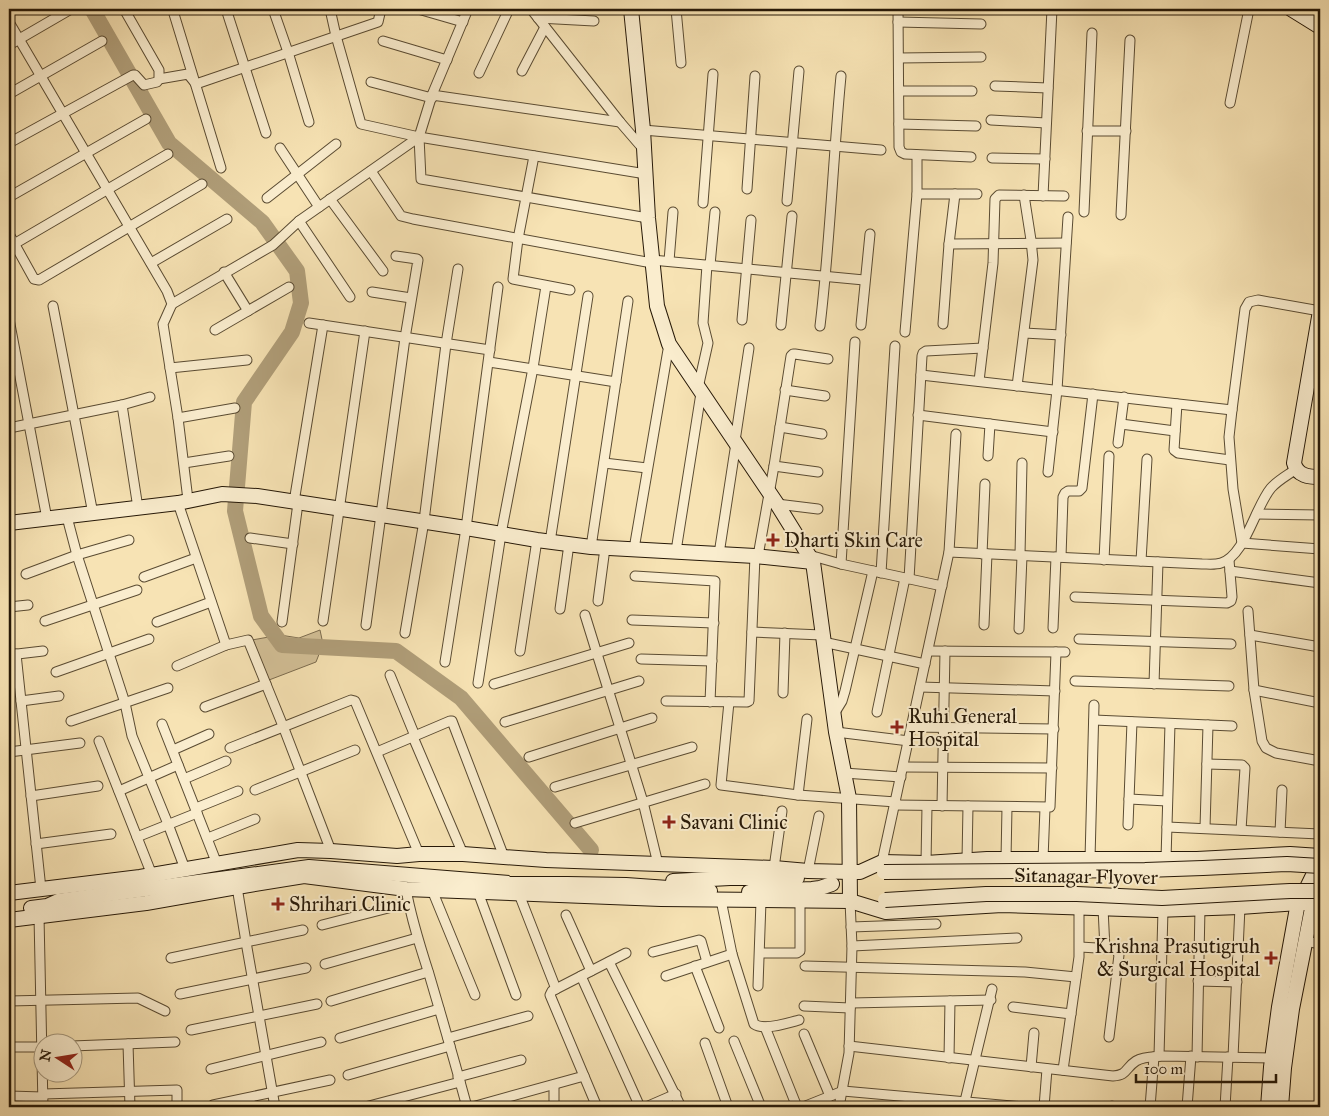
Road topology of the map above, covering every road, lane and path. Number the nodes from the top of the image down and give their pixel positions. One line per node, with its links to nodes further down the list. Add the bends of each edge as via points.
1 (72, 9): 28 (street)
2 (124, 9): 46 (street, via 159,70)
3 (226, 9): 38 (street)
4 (273, 9): 33 (street)
5 (330, 9): 27 (street)
6 (381, 9): 27 (street, via 378,22)
7 (418, 9): 21 (street)
8 (468, 9): 21 (street)
9 (509, 9): 41 (street)
10 (531, 9): 18 (street)
11 (631, 9): 64 (main road)
12 (676, 9): 37 (street)
13 (898, 9): 22 (street)
14 (1052, 9): 50 (street)
15 (1249, 9): 55 (street)
16 (1291, 9): 25 (main road)
17 (174, 14): 48 (street)
18 (538, 18): 19 (street); 24 (street)
19 (594, 21)
20 (9, 22): 28 (street)
21 (463, 22): 36 (street)
22 (898, 22): 23 (street); 35 (street)
23 (981, 24)
24 (545, 27): 39 (street); 60 (street)
25 (1320, 27)
26 (1092, 33): 65 (street)
27 (336, 36): 33 (street); 69 (street, via 361,124)
28 (18, 39): 32 (street); 43 (street)
29 (1130, 40): 66 (street)
30 (102, 41): 43 (street)
31 (383, 41): 36 (street)
32 (9, 45)
33 (288, 52): 38 (street); 59 (street)
34 (981, 57): 35 (street)
35 (898, 58): 51 (street)
36 (447, 60): 54 (street)
37 (681, 63)
38 (244, 67): 48 (street); 67 (street)
39 (522, 71)
40 (799, 71): 71 (street)
41 (479, 72)
42 (713, 74): 68 (street)
43 (40, 76): 53 (street); 56 (street)
44 (755, 76): 70 (street)
45 (841, 76): 74 (street)
46 (158, 80): 48 (street, via 188,74); 56 (street, via 144,84 133,75)
47 (371, 82): 54 (street)
48 (196, 84): 85 (street)
49 (995, 86): 50 (street)
50 (1048, 88): 61 (street)
51 (899, 91): 52 (street); 62 (street)
52 (972, 91)
53 (9, 94)
54 (432, 97): 60 (street); 69 (street)
55 (1230, 103)
56 (62, 114): 72 (street); 78 (street)
57 (146, 119): 78 (street)
58 (991, 120): 61 (street)
59 (308, 122)
60 (620, 122): 77 (street)
61 (1046, 123): 84 (street)
62 (899, 124): 63 (street); 80 (street, via 901,152)
63 (976, 126)
64 (643, 130): 68 (street); 77 (main road)
65 (1088, 130): 66 (street); 107 (street)
66 (1126, 131): 108 (street)
67 (266, 133)
68 (708, 135): 70 (street); 103 (street)
69 (419, 138): 81 (street); 86 (street); 98 (street, via 421,179)
70 (750, 139): 71 (street); 90 (street)
71 (792, 142): 74 (street); 102 (street)
72 (9, 143)
73 (336, 144): 87 (street)
74 (835, 146): 76 (street); 134 (street)
75 (280, 148): 87 (street)
76 (881, 150)
77 (645, 151): 88 (main road)
78 (85, 153): 91 (street); 99 (street)
79 (168, 154): 91 (street)
80 (917, 155): 82 (street); 92 (street)
81 (534, 156): 88 (street); 98 (street)
82 (971, 158)
83 (992, 158): 84 (street)
84 (1045, 159): 96 (street)
85 (221, 168)
86 (371, 171): 101 (street); 118 (street, via 401,216)
87 (297, 174): 100 (street); 104 (street)
88 (646, 174): 111 (main road)
89 (202, 184): 115 (street)
90 (747, 189)
91 (106, 190): 115 (street); 123 (street)
92 (917, 194): 93 (street); 159 (street)
93 (955, 194): 94 (street); 120 (street)
94 (977, 194)
95 (1024, 196): 96 (street); 121 (street, via 996,196); 122 (street)
96 (1043, 196): 97 (street)
97 (1064, 196)
98 (526, 197): 111 (street); 118 (street)
99 (9, 198)
100 (267, 198)
101 (330, 199): 104 (street); 131 (street)
102 (787, 202)
103 (703, 203)
104 (320, 207): 114 (street)
105 (673, 212): 126 (street)
106 (715, 212): 128 (street)
107 (1084, 212)
108 (1122, 215)
109 (792, 216): 133 (street)
110 (1068, 217): 119 (street)
111 (648, 218): 125 (main road)
112 (227, 219): 127 (street)
113 (752, 220): 130 (street)
114 (299, 221): 132 (street, via 273,245); 141 (street)
115 (128, 228): 123 (street, via 39,280 34,279); 127 (street)
116 (9, 234): 123 (street)
117 (870, 234): 135 (street)
118 (518, 239): 125 (street); 136 (street, via 513,280)
119 (1066, 243): 122 (street); 161 (street)
120 (949, 244): 121 (street); 152 (street)
121 (994, 244): 122 (street); 168 (street)
122 (1031, 244): 160 (street, via 1033,260)
123 (12, 245)
124 (396, 256): 143 (street, via 418,260)
125 (652, 261): 126 (street); 165 (main road, via 657,306)
126 (669, 262): 128 (street)
127 (151, 263): 145 (street)
128 (708, 265): 130 (street); 180 (street, via 703,323 708,343)
129 (458, 269): 164 (street)
130 (748, 269): 133 (street); 150 (street)
131 (383, 271)
132 (224, 272): 145 (street); 147 (street)
133 (787, 273): 134 (street); 154 (street)
134 (826, 277): 135 (street); 156 (street)
135 (864, 280): 155 (street)
136 (546, 286): 139 (street); 174 (street)
137 (289, 287): 147 (street)
138 (498, 287): 169 (street)
139 (570, 290)
140 (372, 292): 143 (street)
141 (350, 296)
142 (588, 296): 176 (street)
143 (411, 298): 162 (street)
144 (628, 301): 178 (street)
145 (172, 304): 173 (street, via 163,324)
146 (53, 306): 191 (street)
147 (248, 311): 157 (street)
148 (1320, 311): 190 (street, via 1258,300 1249,302 1245,309); 215 (main road, via 1294,463)
149 (9, 319): 194 (street)
150 (742, 320)
151 (309, 323): 153 (street)
152 (943, 324)
153 (323, 325): 158 (street); 222 (street)
154 (781, 325)
155 (861, 325)
156 (820, 326)
157 (215, 330)
158 (365, 331): 162 (street); 225 (street)
159 (905, 332)
160 (1024, 333): 161 (street); 179 (street)
161 (1061, 335): 182 (street)
162 (405, 338): 164 (street); 229 (street)
163 (855, 342): 260 (street)
164 (446, 344): 169 (street); 233 (street)
165 (668, 344): 180 (main road); 214 (street)
166 (895, 346): 262 (street)
167 (749, 348): 203 (street)
168 (983, 348): 175 (street, via 926,351 922,356); 177 (street)
169 (490, 350): 172 (street)
170 (828, 359): 181 (street, via 792,355)
171 (248, 360): 173 (street)
172 (489, 362): 174 (street); 235 (street)
173 (170, 368): 193 (street)
174 (533, 368): 176 (street); 236 (street)
175 (921, 375): 177 (street); 192 (street)
176 (576, 376): 178 (street); 239 (street)
177 (979, 381): 179 (street)
178 (616, 382): 211 (street)
179 (1017, 386): 182 (street)
180 (700, 390): 203 (main road); 246 (street)
181 (785, 390): 184 (street); 197 (street)
182 (1058, 390): 183 (street); 200 (street)
183 (1093, 394): 186 (street); 253 (street, via 1082,488 1068,491 1063,497)
184 (825, 396)
185 (150, 397): 188 (street)
186 (1124, 398): 187 (street); 196 (street)
187 (1178, 404): 190 (street); 199 (street)
188 (122, 405): 191 (street); 224 (street)
189 (235, 408): 193 (street)
190 (1232, 410): 209 (street)
191 (74, 414): 194 (street); 227 (street)
192 (918, 415): 195 (street); 266 (street)
193 (178, 418): 210 (street)
194 (29, 424): 198 (street); 232 (street)
195 (990, 424): 200 (street); 206 (street)
196 (1121, 424): 199 (street); 204 (street)
197 (780, 427): 201 (street); 213 (street)
198 (9, 428)
199 (1176, 431): 209 (street, via 1174,450 1178,453)
200 (1053, 432): 217 (street)
201 (822, 434)
202 (956, 434): 247 (street)
203 (736, 442): 220 (main road); 248 (street)
204 (1118, 443)
205 (229, 456): 210 (street)
206 (988, 456)
207 (1109, 456): 256 (street)
208 (1147, 459): 258 (street)
209 (1230, 460): 240 (street)
210 (184, 463): 221 (street)
211 (604, 463): 214 (street); 243 (street)
212 (1022, 463): 251 (street)
213 (774, 466): 216 (street); 220 (street)
214 (647, 468): 244 (street)
215 (1296, 469): 218 (main road, via 1305,476); 228 (street, via 1272,488)
216 (818, 472)
217 (1048, 472)
218 (1320, 478)
219 (985, 484): 249 (street)
220 (769, 492): 223 (main road); 252 (street)
221 (183, 502): 222 (main road, via 222,494); 224 (main road); 254 (street)
222 (296, 502): 225 (main road); 241 (street)
223 (777, 504): 226 (street); 255 (main road)
224 (138, 508): 227 (main road)
225 (339, 509): 229 (main road); 282 (street)
226 (818, 509)
227 (93, 514): 231 (main road)
228 (1257, 514): 230 (street); 240 (street)
229 (381, 515): 233 (main road); 286 (street)
230 (1320, 515)
231 (67, 517): 232 (main road); 250 (street)
232 (47, 519): 234 (main road)
233 (424, 521): 235 (main road); 291 (street)
234 (9, 523)
235 (466, 528): 236 (main road); 313 (street)
236 (501, 534): 239 (main road); 320 (street)
237 (250, 538): 241 (street)
238 (129, 540): 250 (street)
239 (544, 541): 242 (main road); 304 (street)
240 (1242, 543): 245 (street); 257 (street)
241 (293, 544): 284 (street)
242 (569, 544): 243 (main road); 277 (street)
243 (598, 548): 244 (main road); 272 (street)
244 (634, 549): 246 (main road)
245 (1320, 549)
246 (676, 551): 248 (main road)
247 (949, 552): 249 (street); 268 (street)
248 (719, 554): 252 (main road)
249 (985, 554): 251 (street); 287 (street)
250 (77, 555): 263 (street); 274 (street)
251 (1021, 555): 253 (street); 288 (street)
252 (756, 556): 255 (main road); 290 (street)
253 (1059, 557): 256 (street); 289 (street)
254 (196, 558): 265 (street); 273 (street)
255 (811, 558): 260 (street); 294 (main road)
256 (1104, 560): 258 (street)
257 (1230, 560): 259 (street, via 1220,564); 261 (street)
258 (1141, 561): 259 (street)
259 (1158, 562): 271 (street)
260 (841, 564): 262 (street)
261 (1230, 571): 267 (street); 271 (street, via 1232,597 1227,603)
262 (877, 572): 266 (street); 302 (street)
263 (26, 574)
264 (635, 576): 285 (street, via 714,580)
265 (144, 577)
266 (907, 578): 268 (street); 310 (street)
267 (1320, 583)
268 (942, 586): 305 (street)
269 (137, 590): 274 (street)
270 (1075, 597): 271 (street)
271 (1157, 600): 297 (street)
272 (598, 601)
273 (211, 602): 283 (street); 300 (street)
274 (94, 604): 280 (street); 307 (street)
275 (28, 605): 276 (street)
276 (9, 607)
277 (560, 609)
278 (1248, 611): 293 (street)
279 (585, 615): 308 (street)
280 (45, 620)
281 (632, 620): 285 (street)
282 (323, 621)
283 (157, 622)
284 (282, 622)
285 (714, 623): 312 (street)
286 (366, 624)
287 (984, 625)
288 (1018, 628)
289 (1053, 628)
290 (752, 632): 292 (street); 336 (street, via 749,701)
291 (405, 633)
292 (785, 633): 294 (street); 331 (street)
293 (1250, 635): 301 (street); 328 (street)
294 (823, 638): 302 (street); 342 (main road)
295 (149, 639): 307 (street)
296 (1079, 639): 297 (street)
297 (1155, 641): 299 (street); 323 (street)
298 (629, 643): 308 (street)
299 (1231, 644)
300 (226, 645): 315 (street); 321 (street, via 248,640)
301 (1320, 646)
302 (855, 648): 310 (street); 342 (street, via 842,700)
303 (43, 651): 309 (street)
304 (520, 651)
305 (928, 651): 306 (street); 314 (street)
306 (945, 651): 327 (street); 330 (street, via 1060,652)
307 (108, 653): 316 (street); 338 (street)
308 (596, 653): 322 (street); 329 (street)
309 (12, 655): 333 (street)
310 (889, 656): 314 (street); 341 (street)
311 (642, 659): 312 (street)
312 (712, 661): 335 (street)
313 (445, 662)
314 (925, 664): 325 (street)
315 (177, 666)
316 (56, 672)
317 (390, 675): 360 (street)
318 (639, 681): 329 (street)
319 (1075, 681): 323 (street)
320 (478, 682)
321 (266, 684): 340 (street); 352 (street)
322 (494, 684)
323 (1154, 684): 324 (street)
324 (1229, 686)
325 (920, 687): 327 (street); 355 (street)
326 (168, 688): 338 (street)
327 (944, 688): 330 (street); 356 (street)
328 (1254, 690): 337 (street); 373 (street, via 1266,748 1276,753)
329 (608, 691): 347 (street); 354 (street)
330 (1055, 691): 357 (street)
331 (783, 693)
332 (59, 696): 333 (street)
333 (21, 701): 366 (street)
334 (666, 701): 335 (street)
335 (710, 702): 336 (street)
336 (729, 702): 392 (street, via 721,785)
337 (1320, 702)
338 (125, 703): 345 (street); 383 (street, via 132,736)
339 (1094, 705): 346 (street)
340 (205, 707)
341 (877, 712)
342 (834, 714): 358 (main road)
343 (652, 718): 354 (street)
344 (807, 719): 392 (street)
345 (71, 720)
346 (1094, 720): 348 (street); 428 (street)
347 (505, 722)
348 (1132, 722): 350 (street); 395 (street)
349 (162, 724): 367 (street)
350 (1170, 724): 351 (street); 396 (street)
351 (1208, 725): 353 (street); 375 (street)
352 (283, 726): 365 (street); 370 (street, via 353,700); 380 (street)
353 (1232, 726)
354 (620, 727): 371 (street); 374 (street)
355 (912, 727): 356 (street); 362 (street)
356 (943, 728): 357 (street); 378 (street)
357 (1054, 730): 379 (street)
358 (836, 732): 362 (street); 381 (main road)
359 (209, 734): 367 (street)
360 (414, 736): 370 (street); 422 (street); 425 (street, via 453,722)
361 (99, 741): 390 (street)
362 (909, 741): 377 (street)
363 (80, 743): 366 (street)
364 (692, 747): 374 (street)
365 (230, 748)
366 (26, 750): 369 (street); 393 (street)
367 (173, 750): 376 (street)
368 (355, 750): 380 (street)
369 (9, 752)
370 (377, 752): 421 (street)
371 (528, 757)
372 (226, 761): 384 (street)
373 (1320, 761)
374 (632, 764): 387 (street); 397 (street)
375 (1207, 764): 412 (street); 413 (street, via 1242,765 1245,768)
376 (178, 765): 383 (street); 384 (street)
377 (903, 767): 378 (street); 382 (street)
378 (943, 767): 379 (street); 400 (street)
379 (1052, 768): 403 (street, via 1051,804)
380 (301, 771): 388 (street); 420 (street)
381 (844, 773): 382 (street); 394 (main road)
382 (901, 777): 398 (street)
383 (149, 778): 390 (street); 409 (street)
384 (184, 779): 404 (street)
385 (705, 784): 397 (street)
386 (98, 786): 393 (street)
387 (555, 787)
388 (254, 790)
389 (1282, 790): 414 (street)
390 (119, 791): 417 (street)
391 (238, 791): 404 (street)
392 (798, 795): 394 (street)
393 (31, 796): 419 (street)
394 (849, 798): 398 (street); 440 (main road)
395 (1129, 799): 396 (street); 410 (street)
396 (1167, 801): 411 (street)
397 (643, 802): 408 (street); 434 (street)
398 (895, 803): 399 (street); 436 (street)
399 (926, 806): 400 (street); 432 (street)
400 (942, 806): 401 (street)
401 (968, 806): 402 (street); 430 (street)
402 (1007, 807): 403 (street); 426 (street)
403 (1045, 808): 427 (street)
404 (196, 811): 409 (street); 418 (street)
405 (782, 811): 437 (street)
406 (819, 816): 439 (street)
407 (255, 819): 418 (street)
408 (575, 823)
409 (168, 824): 417 (street); 438 (street)
410 (1128, 825)
411 (1166, 826): 412 (street); 429 (street)
412 (1205, 828): 413 (street)
413 (1241, 830): 414 (street)
414 (1280, 832): 416 (street)
415 (111, 834): 419 (street)
416 (1320, 834)
417 (137, 837): 442 (street)
418 (208, 838): 433 (street)
419 (36, 844): 446 (street)
420 (330, 850): 423 (main road, Sitanagar Flyover); 433 (main road, Sitanagar Flyover, via 298,850)
421 (419, 854): 422 (main road, Sitanagar Flyover); 423 (main road, Sitanagar Flyover)
422 (463, 854): 425 (main road, Sitanagar Flyover)
423 (397, 856): 441 (main road)
424 (1320, 856): 429 (main road, via 1290,854)
425 (504, 857): 434 (main road, Sitanagar Flyover)
426 (1006, 859): 427 (main road); 430 (main road)
427 (1043, 859): 428 (main road)
428 (1090, 859): 429 (main road)
429 (1166, 859)
430 (967, 860): 432 (main road)
431 (1320, 861): 459 (main road)
432 (926, 863): 436 (main road)
433 (217, 864): 438 (main road, Sitanagar Flyover)
434 (658, 864): 437 (main road, Sitanagar Flyover)
435 (1320, 866): 436 (main road, Sitanagar Flyover, bridge, via 1287,864 1126,870)
436 (883, 867): 440 (main road, Sitanagar Flyover)
437 (774, 868): 439 (main road, Sitanagar Flyover)
438 (185, 869): 442 (main road, Sitanagar Flyover)
439 (808, 871): 440 (main road, Sitanagar Flyover)
440 (855, 872): 456 (main road)
441 (395, 873): 443 (main road, via 509,883); 445 (main road); 454 (main road, via 309,866)
442 (152, 875): 446 (main road, Sitanagar Flyover)
443 (626, 885): 443 (main road, via 730,878 803,878 832,884 812,890 732,893)
444 (237, 887): 445 (main road, Sitanagar Flyover, via 304,876); 467 (main road, Sitanagar Flyover, via 146,903); 476 (street)
445 (400, 888): 447 (main road, Sitanagar Flyover); 458 (street)
446 (41, 889): 449 (main road, Sitanagar Flyover)
447 (432, 890): 448 (main road, Sitanagar Flyover); 505 (street)
448 (478, 892): 450 (main road, Sitanagar Flyover); 506 (street)
449 (9, 893)
450 (519, 894): 452 (main road, Sitanagar Flyover); 502 (street)
451 (1319, 897): 456 (main road, Sitanagar Flyover, bridge, via 1290,891 1162,898 986,894); 459 (main road); 475 (main road, via 1312,908)
452 (721, 900): 453 (main road, Sitanagar Flyover); 484 (street)
453 (761, 900): 455 (main road, Sitanagar Flyover); 483 (street)
454 (58, 901): 457 (main road, via 43,898); 465 (main road, via 44,907)
455 (800, 901): 456 (main road, Sitanagar Flyover); 483 (street, via 800,951)
456 (850, 901): 461 (main road, via 886,912 1002,905); 471 (street)
457 (9, 902)
458 (408, 903): 470 (street); 473 (street)
459 (1300, 903): 460 (main road); 545 (main road, via 1279,1007)
460 (1240, 907): 463 (main road); 500 (street)
461 (1079, 908): 462 (main road); 479 (street)
462 (1103, 908): 464 (main road); 480 (street)
463 (1200, 908): 464 (main road); 499 (street)
464 (1163, 910): 542 (street)
465 (9, 911)
466 (566, 915): 493 (street)
467 (39, 916): 468 (main road, Sitanagar Flyover); 507 (street)
468 (9, 920)
469 (936, 924): 471 (street)
470 (322, 925)
471 (851, 927): 478 (street)
472 (303, 930): 476 (street)
473 (417, 938): 488 (street); 494 (street)
474 (1017, 938): 478 (street)
475 (1306, 941): 477 (street); 545 (main road)
476 (246, 942): 485 (street); 498 (street)
477 (1320, 944)
478 (852, 946): 492 (street)
479 (1080, 948): 480 (street); 497 (street)
480 (1105, 949): 528 (street, via 1114,949 1119,955)
481 (652, 952): 487 (street, via 699,940)
482 (626, 953): 486 (street)
483 (760, 953): 501 (street)
484 (732, 954): 487 (street); 522 (street, via 754,1024)
485 (171, 958)
486 (608, 962): 493 (street); 560 (street)
487 (707, 962): 489 (street)
488 (325, 964)
489 (695, 966): 496 (street); 523 (street)
490 (805, 966): 492 (street)
491 (306, 968): 498 (street)
492 (851, 968): 497 (street, via 1025,972); 514 (street)
493 (592, 971): 495 (street)
494 (428, 972): 510 (street); 516 (street)
495 (582, 976): 502 (street); 574 (street)
496 (666, 976)
497 (1076, 977): 518 (street)
498 (253, 979): 504 (street); 520 (street)
499 (1198, 981): 500 (street); 541 (street)
500 (1237, 982): 543 (street)
501 (758, 986)
502 (556, 989): 552 (street, via 550,997)
503 (992, 989): 582 (street)
504 (180, 994)
505 (475, 995)
506 (516, 995)
507 (41, 1000): 509 (street); 517 (street, via 138,998); 526 (street)
508 (990, 1000): 511 (street)
509 (9, 1001)
510 (331, 1001)
511 (950, 1001): 514 (street); 544 (street)
512 (317, 1004): 520 (street)
513 (804, 1006): 514 (street)
514 (851, 1006): 537 (street)
515 (1012, 1006): 518 (street)
516 (439, 1009): 529 (street); 533 (street)
517 (165, 1011)
518 (1071, 1014): 550 (street)
519 (528, 1016): 533 (street)
520 (259, 1017): 524 (street); 540 (street)
521 (799, 1020): 522 (street)
522 (765, 1027): 579 (street)
523 (719, 1028)
524 (192, 1030)
525 (1034, 1033): 547 (street)
526 (42, 1034)
527 (804, 1034): 563 (street)
528 (1109, 1037)
529 (340, 1038)
530 (734, 1041): 578 (street)
531 (174, 1042): 535 (street)
532 (321, 1042): 540 (street)
533 (449, 1042): 551 (street); 554 (street)
534 (705, 1043): 577 (street)
535 (128, 1044): 536 (street); 558 (street)
536 (82, 1046)
537 (850, 1046): 544 (street); 557 (street)
538 (9, 1047): 539 (street)
539 (32, 1047)
540 (266, 1055): 548 (street); 559 (street)
541 (1194, 1056): 542 (street); 543 (street); 586 (street)
542 (1156, 1057): 550 (street, via 1142,1058 1120,1075); 585 (street)
543 (1231, 1057): 545 (street); 587 (street)
544 (949, 1058): 547 (street)
545 (1279, 1058): 588 (main road); 589 (main road)
546 (521, 1060): 554 (street)
547 (1031, 1067): 549 (street)
548 (211, 1069)
549 (1047, 1069): 550 (street); 584 (street)
550 (1063, 1070)
551 (348, 1075)
552 (584, 1076): 556 (street); 573 (street)
553 (330, 1080): 559 (street)
554 (459, 1080): 569 (street); 570 (street)
555 (43, 1084): 562 (street)
556 (554, 1085): 571 (street); 572 (street)
557 (843, 1090): 563 (street); 581 (street); 583 (street)
558 (130, 1092): 562 (street); 566 (street); 567 (street, via 177,1090)
559 (273, 1093): 564 (street); 568 (street)
560 (676, 1094): 575 (street); 576 (street)
561 (9, 1096): 562 (street)
562 (43, 1096): 565 (street)
563 (830, 1096): 580 (street)
564 (214, 1105)
565 (43, 1107)
566 (130, 1107)
567 (177, 1107)
568 (276, 1107)
569 (365, 1107)
570 (467, 1107)
571 (472, 1107)
572 (554, 1107)
573 (597, 1107)
574 (640, 1107)
575 (646, 1107)
576 (681, 1107)
577 (728, 1107)
578 (761, 1107)
579 (797, 1107)
580 (803, 1107)
581 (840, 1107)
582 (963, 1107)
583 (1024, 1107)
584 (1044, 1107)
585 (1150, 1107)
586 (1187, 1107)
587 (1225, 1107)
588 (1268, 1107)
589 (1281, 1107): 590 (street)
590 (1286, 1107)

